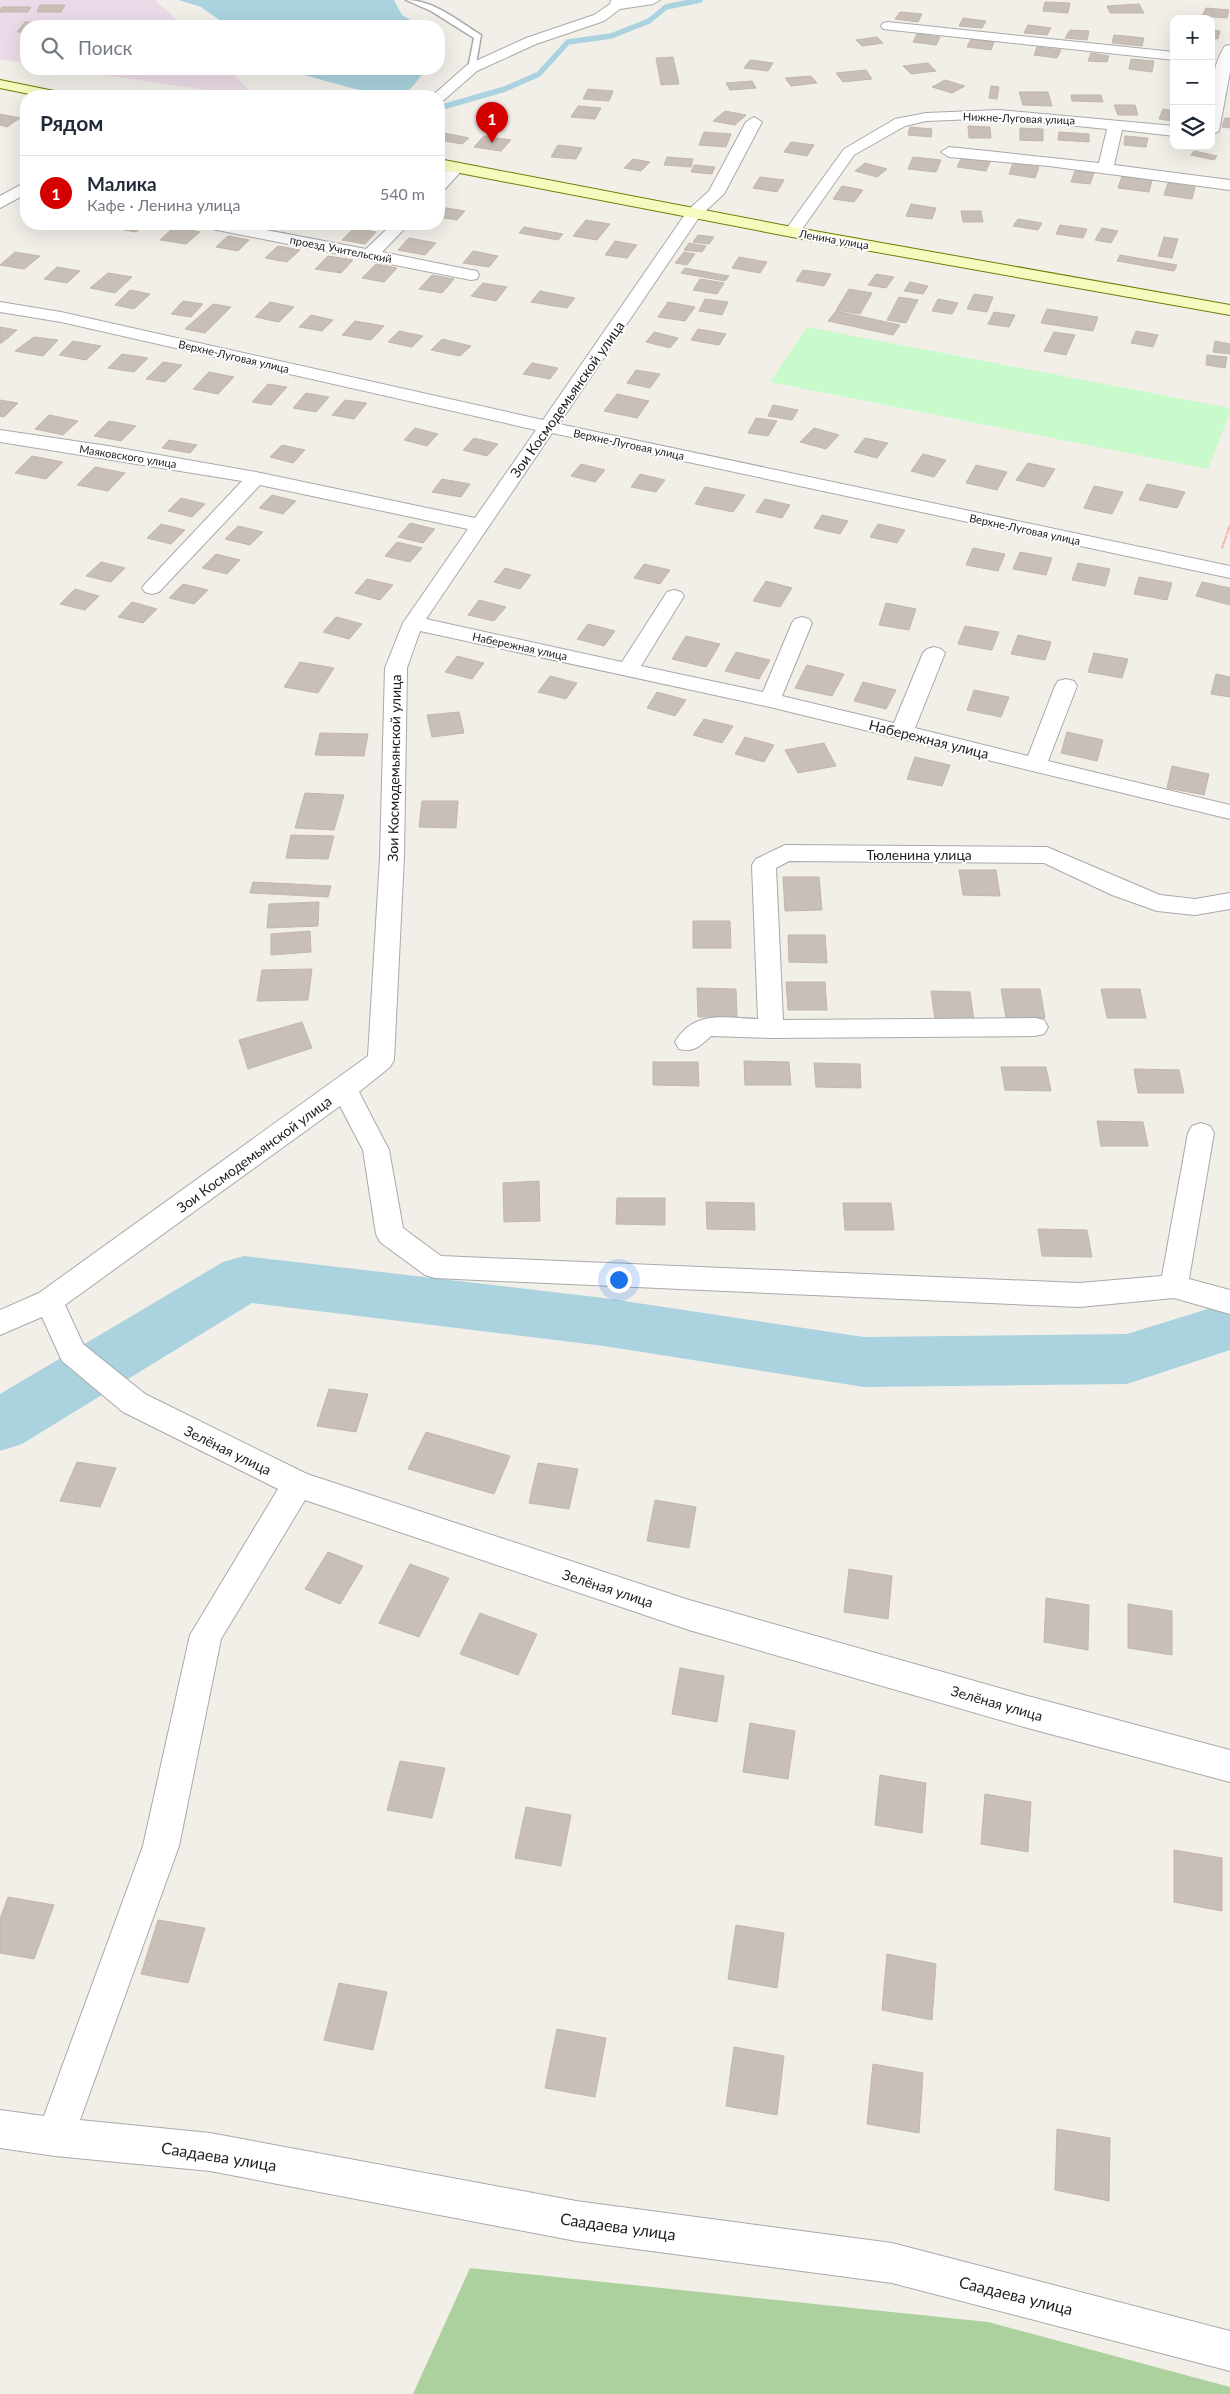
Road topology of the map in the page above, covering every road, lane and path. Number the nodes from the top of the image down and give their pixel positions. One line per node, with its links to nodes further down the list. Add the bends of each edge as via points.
1 (410, 0): 7 (lane, via 434,9 478,37)
2 (653, 0): 3 (street)
3 (617, 3): 7 (street, via 599,18 531,41)
4 (888, 26): 5 (street)
5 (1170, 56)
6 (1222, 57): 13 (street)
7 (472, 68): 10 (street)
8 (0, 84): 9 (main road)
9 (30, 90)
10 (445, 92)
11 (754, 122): 23 (street, Зои Космодемьянской улица, via 716,194)
12 (1116, 124): 14 (street, Нижне-Луговая улица); 18 (street); 26 (street, Нижне-Луговая улица, via 999,114 926,117 900,122 849,152)
13 (1215, 124)
14 (1170, 131)
15 (950, 152): 18 (street)
16 (445, 165): 17 (main road, Ленина улица)
17 (456, 168): 19 (street); 23 (main road, Ленина улица)
18 (1106, 168): 20 (street)
19 (445, 180)
20 (1230, 185)
21 (20, 191): 22 (street)
22 (0, 202)
23 (694, 213): 26 (main road, Ленина улица); 31 (street, Зои Космодемьянской улица)
24 (244, 230): 27 (street, проезд Учительский)
25 (395, 230): 27 (street)
26 (792, 232): 30 (main road, Ленина улица)
27 (371, 254): 28 (street, проезд Учительский)
28 (471, 275)
29 (0, 307): 31 (street, Верхне-Луговая улица, via 61,317)
30 (1230, 310)
31 (548, 427): 34 (street, Зои Космодемьянской улица); 35 (street, Верхне-Луговая улица)
32 (0, 436): 33 (street, Маяковского улица)
33 (256, 478): 34 (street, Маяковского улица); 36 (street)
34 (479, 525): 38 (street, Зои Космодемьянской улица)
35 (1230, 572)
36 (152, 588)
37 (674, 596): 41 (street)
38 (413, 623): 41 (street, Набережная улица); 51 (street, Зои Космодемьянской улица, via 396,668 392,857 381,1060)
39 (802, 623): 43 (street)
40 (934, 652): 44 (street)
41 (628, 669): 43 (street, Набережная улица)
42 (1066, 686): 45 (street)
43 (770, 700): 44 (street, Набережная улица)
44 (902, 732): 45 (street, Набережная улица)
45 (1035, 766): 46 (street, Набережная улица)
46 (1230, 812)
47 (1230, 901): 49 (street, Тюленина улица, via 1195,907 1157,904 1047,855 784,853 764,865)
48 (1035, 1027): 49 (street)
49 (771, 1028): 50 (street, via 705,1027)
50 (688, 1042)
51 (344, 1089): 53 (street, via 376,1150 390,1234 435,1267 1079,1295); 54 (street, Зои Космодемьянской улица)
52 (1201, 1133): 53 (street)
53 (1174, 1286): 55 (street)
54 (49, 1301): 56 (street, Зои Космодемьянской улица); 57 (street, Зелёная улица, via 72,1352 134,1403)
55 (1230, 1302)
56 (0, 1323)
57 (298, 1484): 58 (street, Зелёная улица, via 689,1615); 60 (street, via 206,1635 161,1846)
58 (1230, 1766)
59 (0, 2128): 60 (street, Саадаева улица)
60 (55, 2137): 61 (street, Саадаева улица, via 210,2152 576,2221 892,2263)
61 (1230, 2351)

